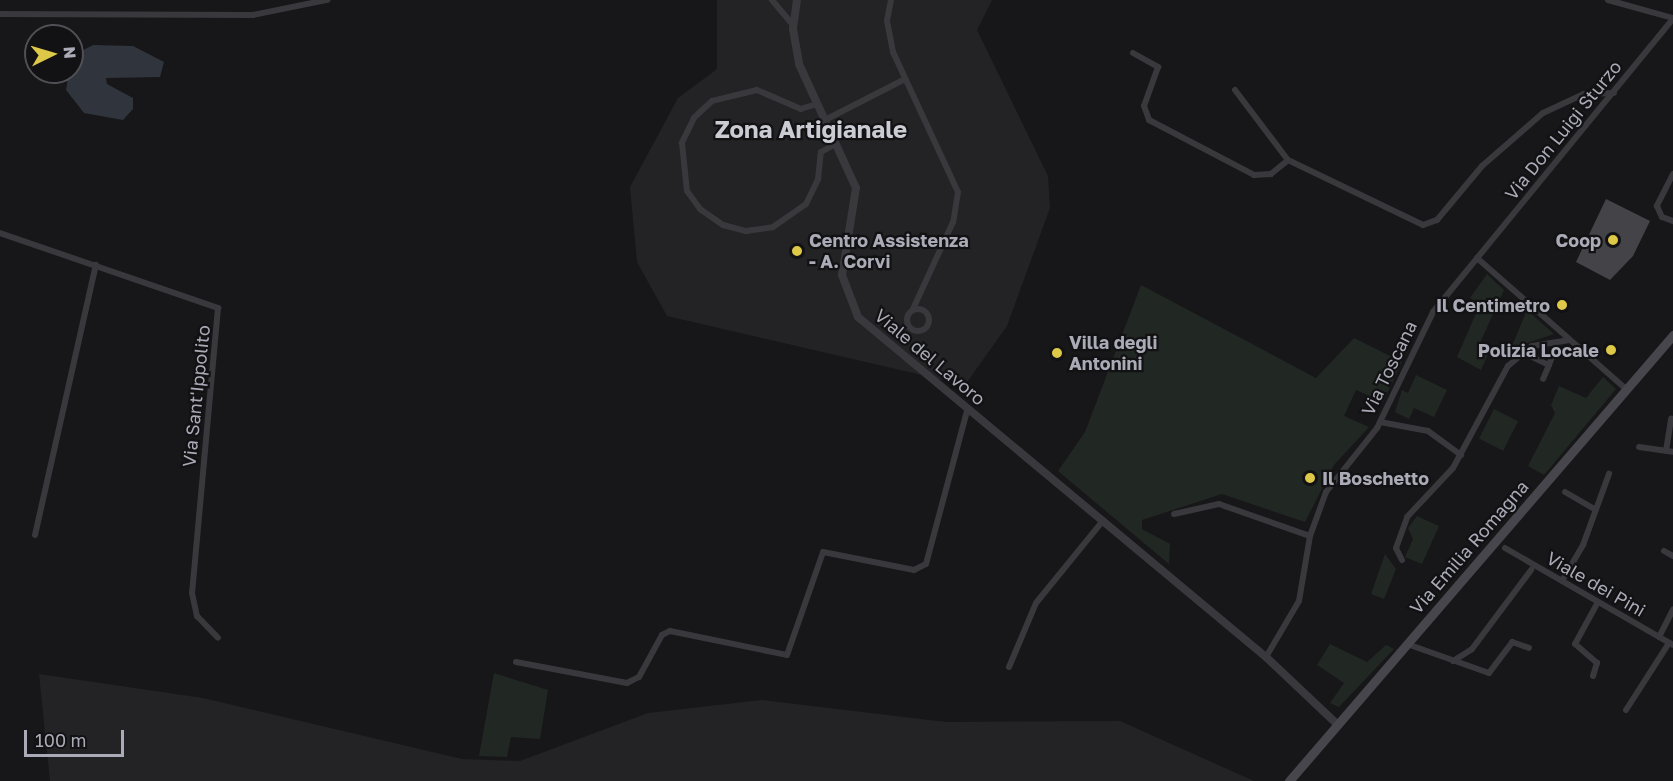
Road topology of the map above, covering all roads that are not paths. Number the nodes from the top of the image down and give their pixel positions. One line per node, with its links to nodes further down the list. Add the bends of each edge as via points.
1 (327, 0): 6 (street, via 253,15)
2 (772, 0): 8 (street)
3 (797, 0): 8 (street, Viale del Lavoro)
4 (891, 0): 10 (street, via 889,37)
5 (1608, 0): 7 (street)
6 (0, 14)
7 (1673, 18): 12 (street, Via Don Luigi Sturzo)
8 (794, 25): 13 (street, Viale del Lavoro, via 799,64)
9 (1133, 53): 16 (street, via 1158,69 1144,106 1149,120 1256,176 1271,174)
10 (905, 79): 14 (street); 22 (street, via 954,177 958,196 953,222)
11 (1236, 90): 16 (street)
12 (1614, 93): 16 (street, via 1584,94 1542,113 1482,166 1427,225); 20 (street, Via Don Luigi Sturzo)
13 (817, 104): 14 (street, Viale del Lavoro); 15 (street, via 801,109 756,90 712,101 694,118 682,143 681,167 687,191 700,209 723,225 746,231 773,227 806,204 818,179 821,152)
14 (825, 120): 15 (street, Viale del Lavoro)
15 (837, 143): 30 (street, Viale del Lavoro, via 857,194 842,267 849,302 872,333)
16 (1288, 160)
17 (1673, 174): 18 (street, via 1657,206 1662,217)
18 (1673, 220)
19 (0, 232): 21 (street, Via Sant'Ippolito)
20 (1477, 258): 24 (street); 32 (street, Via Toscana, via 1433,312)
21 (96, 265): 41 (street); 52 (street, Via Sant'Ippolito, via 220,310 192,593 196,613)
22 (913, 309)
23 (1673, 335): 29 (main road, Via Emilia Romagna)
24 (1570, 340): 25 (street); 29 (street)
25 (1522, 351): 27 (street); 35 (street, via 1495,387)
26 (1554, 352): 27 (street)
27 (1549, 365): 28 (street)
28 (1543, 379)
29 (1626, 390): 53 (main road, Via Emilia Romagna)
30 (967, 411): 40 (street, Viale del Lavoro); 58 (street, via 926,564 914,570 825,551 787,655 670,631 662,635 639,677 625,684)
31 (1671, 418): 34 (street)
32 (1380, 422): 35 (street, via 1428,431); 42 (street, Via Toscana, via 1330,482)
33 (1639, 447): 34 (street)
34 (1670, 452)
35 (1461, 455): 46 (street, via 1407,517 1396,548)
36 (1609, 474): 38 (street)
37 (1565, 492): 38 (street)
38 (1594, 509): 48 (street, via 1581,550)
39 (1174, 514): 42 (street, via 1219,504)
40 (1101, 523): 56 (street, Viale del Lavoro); 59 (street, via 1036,603)
41 (35, 535)
42 (1310, 536): 56 (street, Via Toscana, via 1299,601)
43 (1505, 548): 48 (street, Viale dei Pini)
44 (1664, 551): 45 (street)
45 (1673, 556)
46 (1402, 560)
47 (1532, 570): 57 (street, via 1472,649)
48 (1562, 581): 49 (street, Viale dei Pini)
49 (1598, 602): 51 (street, Viale dei Pini); 60 (street, via 1575,644 1597,663)
50 (1673, 609): 51 (street)
51 (1659, 637): 54 (street, Viale dei Pini)
52 (218, 638)
53 (1407, 644): 57 (street); 62 (main road, Via Emilia Romagna)
54 (1671, 644): 61 (street)
55 (1529, 648): 57 (street, via 1512,642 1491,673)
56 (1266, 657): 62 (street, Viale del Lavoro)
57 (1453, 661)
58 (516, 662)
59 (1009, 667)
60 (1593, 676)
61 (1626, 710)
62 (1338, 725): 63 (main road, Via Emilia Romagna)
63 (1289, 781)

